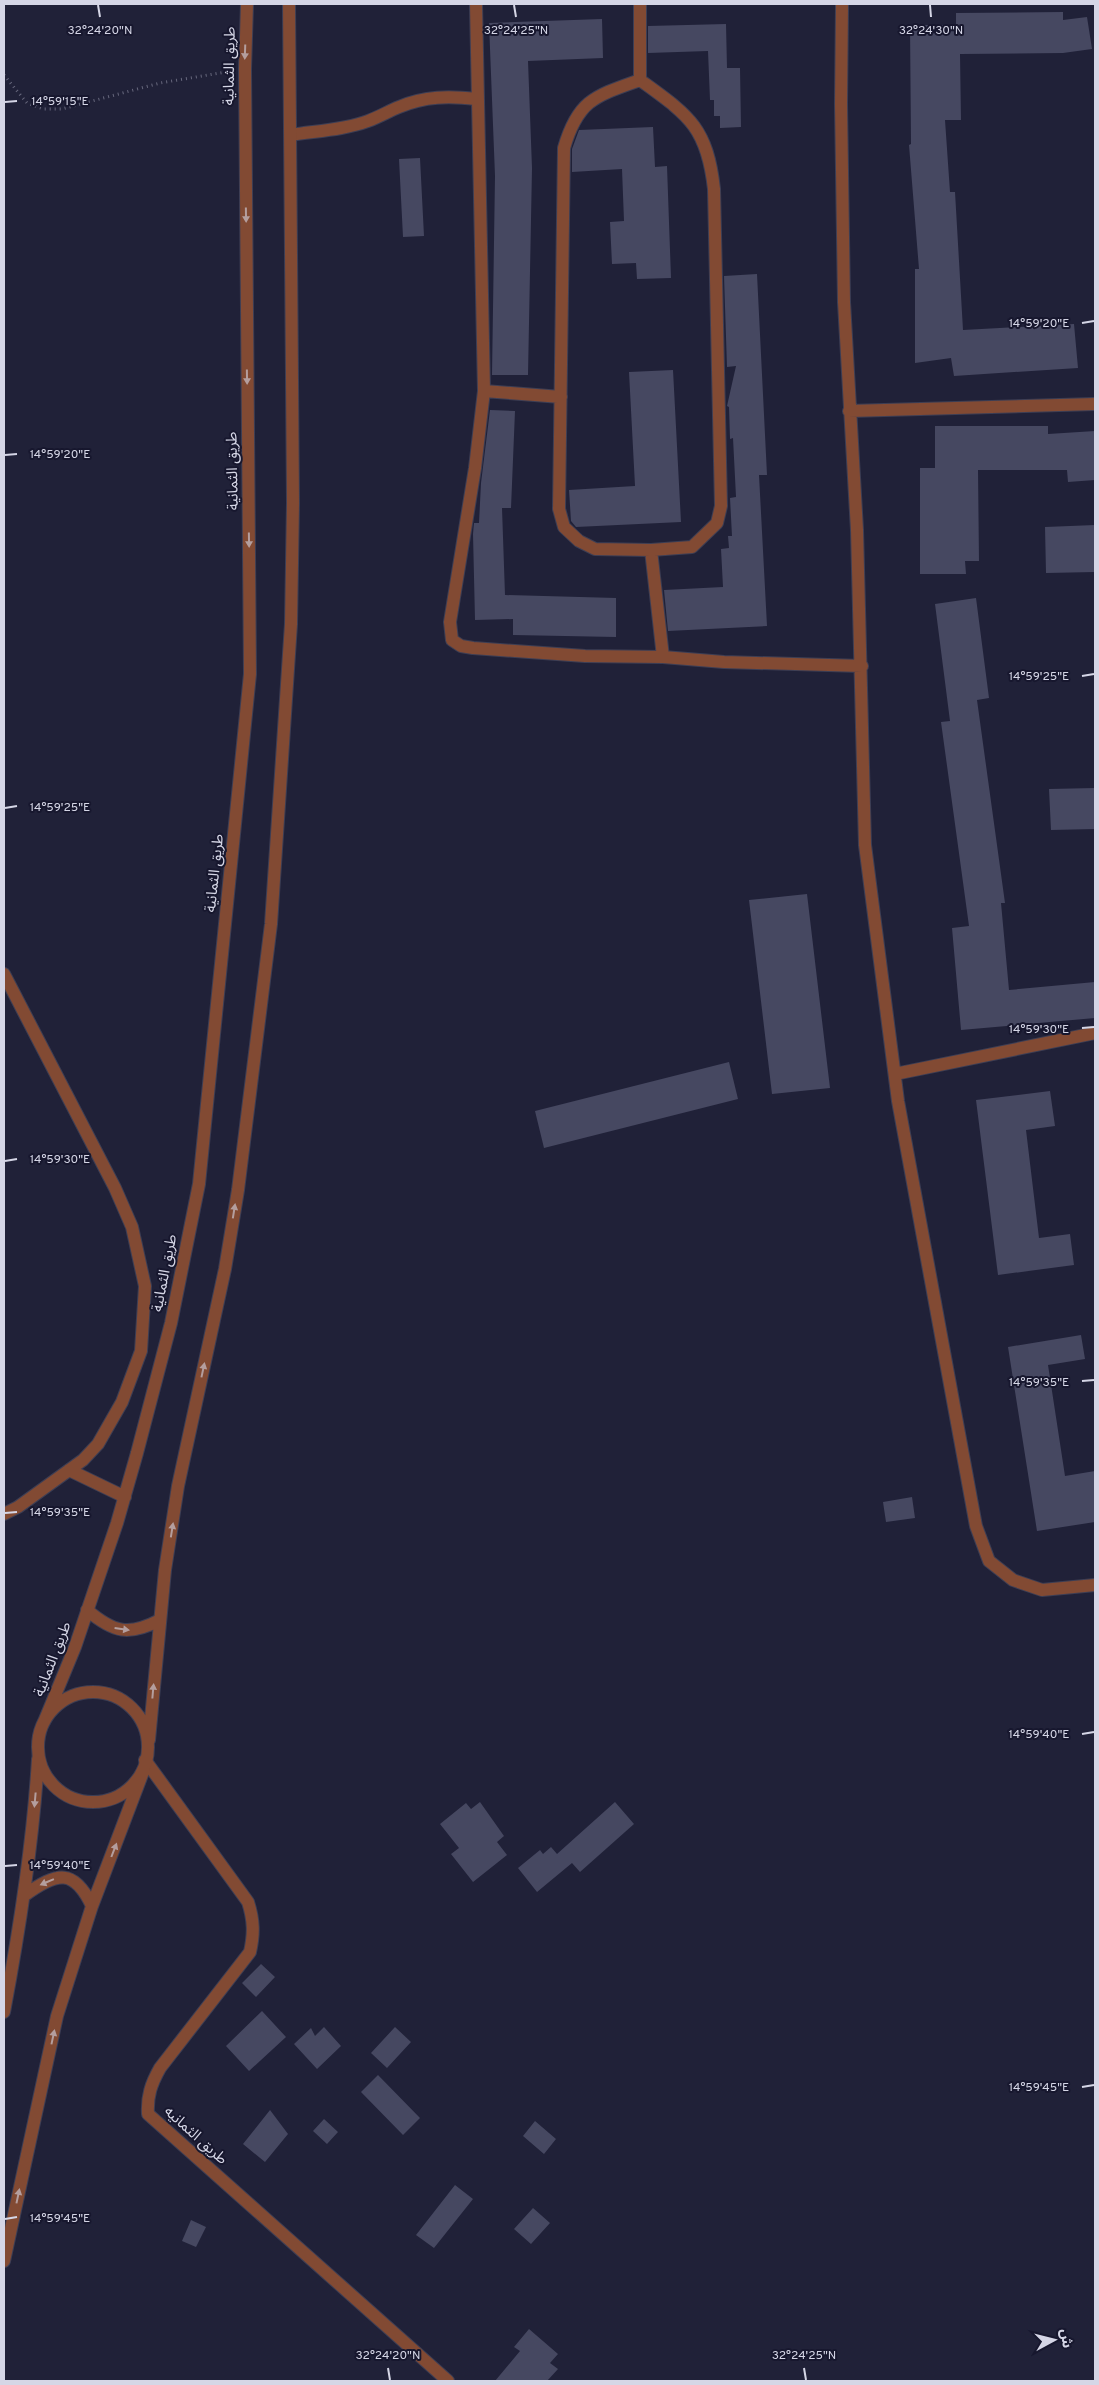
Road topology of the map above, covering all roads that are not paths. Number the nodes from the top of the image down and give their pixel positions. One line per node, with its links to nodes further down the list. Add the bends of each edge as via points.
1 (247, 4): 20 (street, طريق الثمانية, one-way to 20, via 249,690 198,1184 171,1323)
2 (289, 4): 8 (street)
3 (476, 4): 7 (street)
4 (640, 4): 6 (street)
5 (842, 4): 12 (street, via 844,302)
6 (640, 80): 10 (street, via 604,93 581,109 569,129 564,148); 13 (street, via 673,103 692,121 704,139 711,162 715,199 721,506 717,523 692,547)
7 (476, 99): 8 (street, via 432,97 359,124); 9 (street)
8 (291, 135): 24 (street, one-way to 8, via 178,1486 225,1269 271,924 291,615)
9 (484, 391): 10 (street); 14 (street, via 450,622 452,640 461,646 488,650)
10 (561, 397): 13 (street, via 559,509 564,527 579,541 595,549)
11 (1095, 404): 12 (street)
12 (849, 410): 15 (street)
13 (651, 550): 14 (street)
14 (663, 657): 15 (street)
15 (862, 666): 18 (street, via 865,845)
16 (4, 974): 19 (street, via 115,1188 132,1227 145,1286 141,1350 122,1402 98,1444)
17 (1095, 1032): 18 (street)
18 (895, 1074): 22 (street, via 976,1526 989,1561 1013,1580 1042,1590)
19 (69, 1470): 20 (street); 21 (street)
20 (125, 1497): 23 (street, طريق الثمانية)
21 (4, 1514)
22 (1095, 1585)
23 (87, 1610): 24 (street, one-way to 24, via 102,1623 122,1631 142,1629); 25 (street, طريق الثمانية)
24 (160, 1620): 26 (street, one-way to 24)
25 (44, 1722): 26 (street, via 63,1700 76,1694 101,1692 124,1700 141,1718); 27 (street)
26 (149, 1740): 28 (street)
27 (38, 1751): 28 (street, via 49,1779 59,1790 77,1800 97,1802 117,1797 132,1786); 29 (street, one-way to 29)
28 (144, 1766): 30 (street, one-way to 28); 33 (street, طريق الثمانيه, via 248,1902 254,1931 250,1952 160,2068 147,2097 148,2114)
29 (25, 1895): 30 (street, one-way to 29, via 83,1888 70,1878 54,1878); 31 (street)
30 (92, 1906): 32 (street, one-way to 30, via 57,2016)
31 (4, 2012)
32 (4, 2261)
33 (448, 2381)

